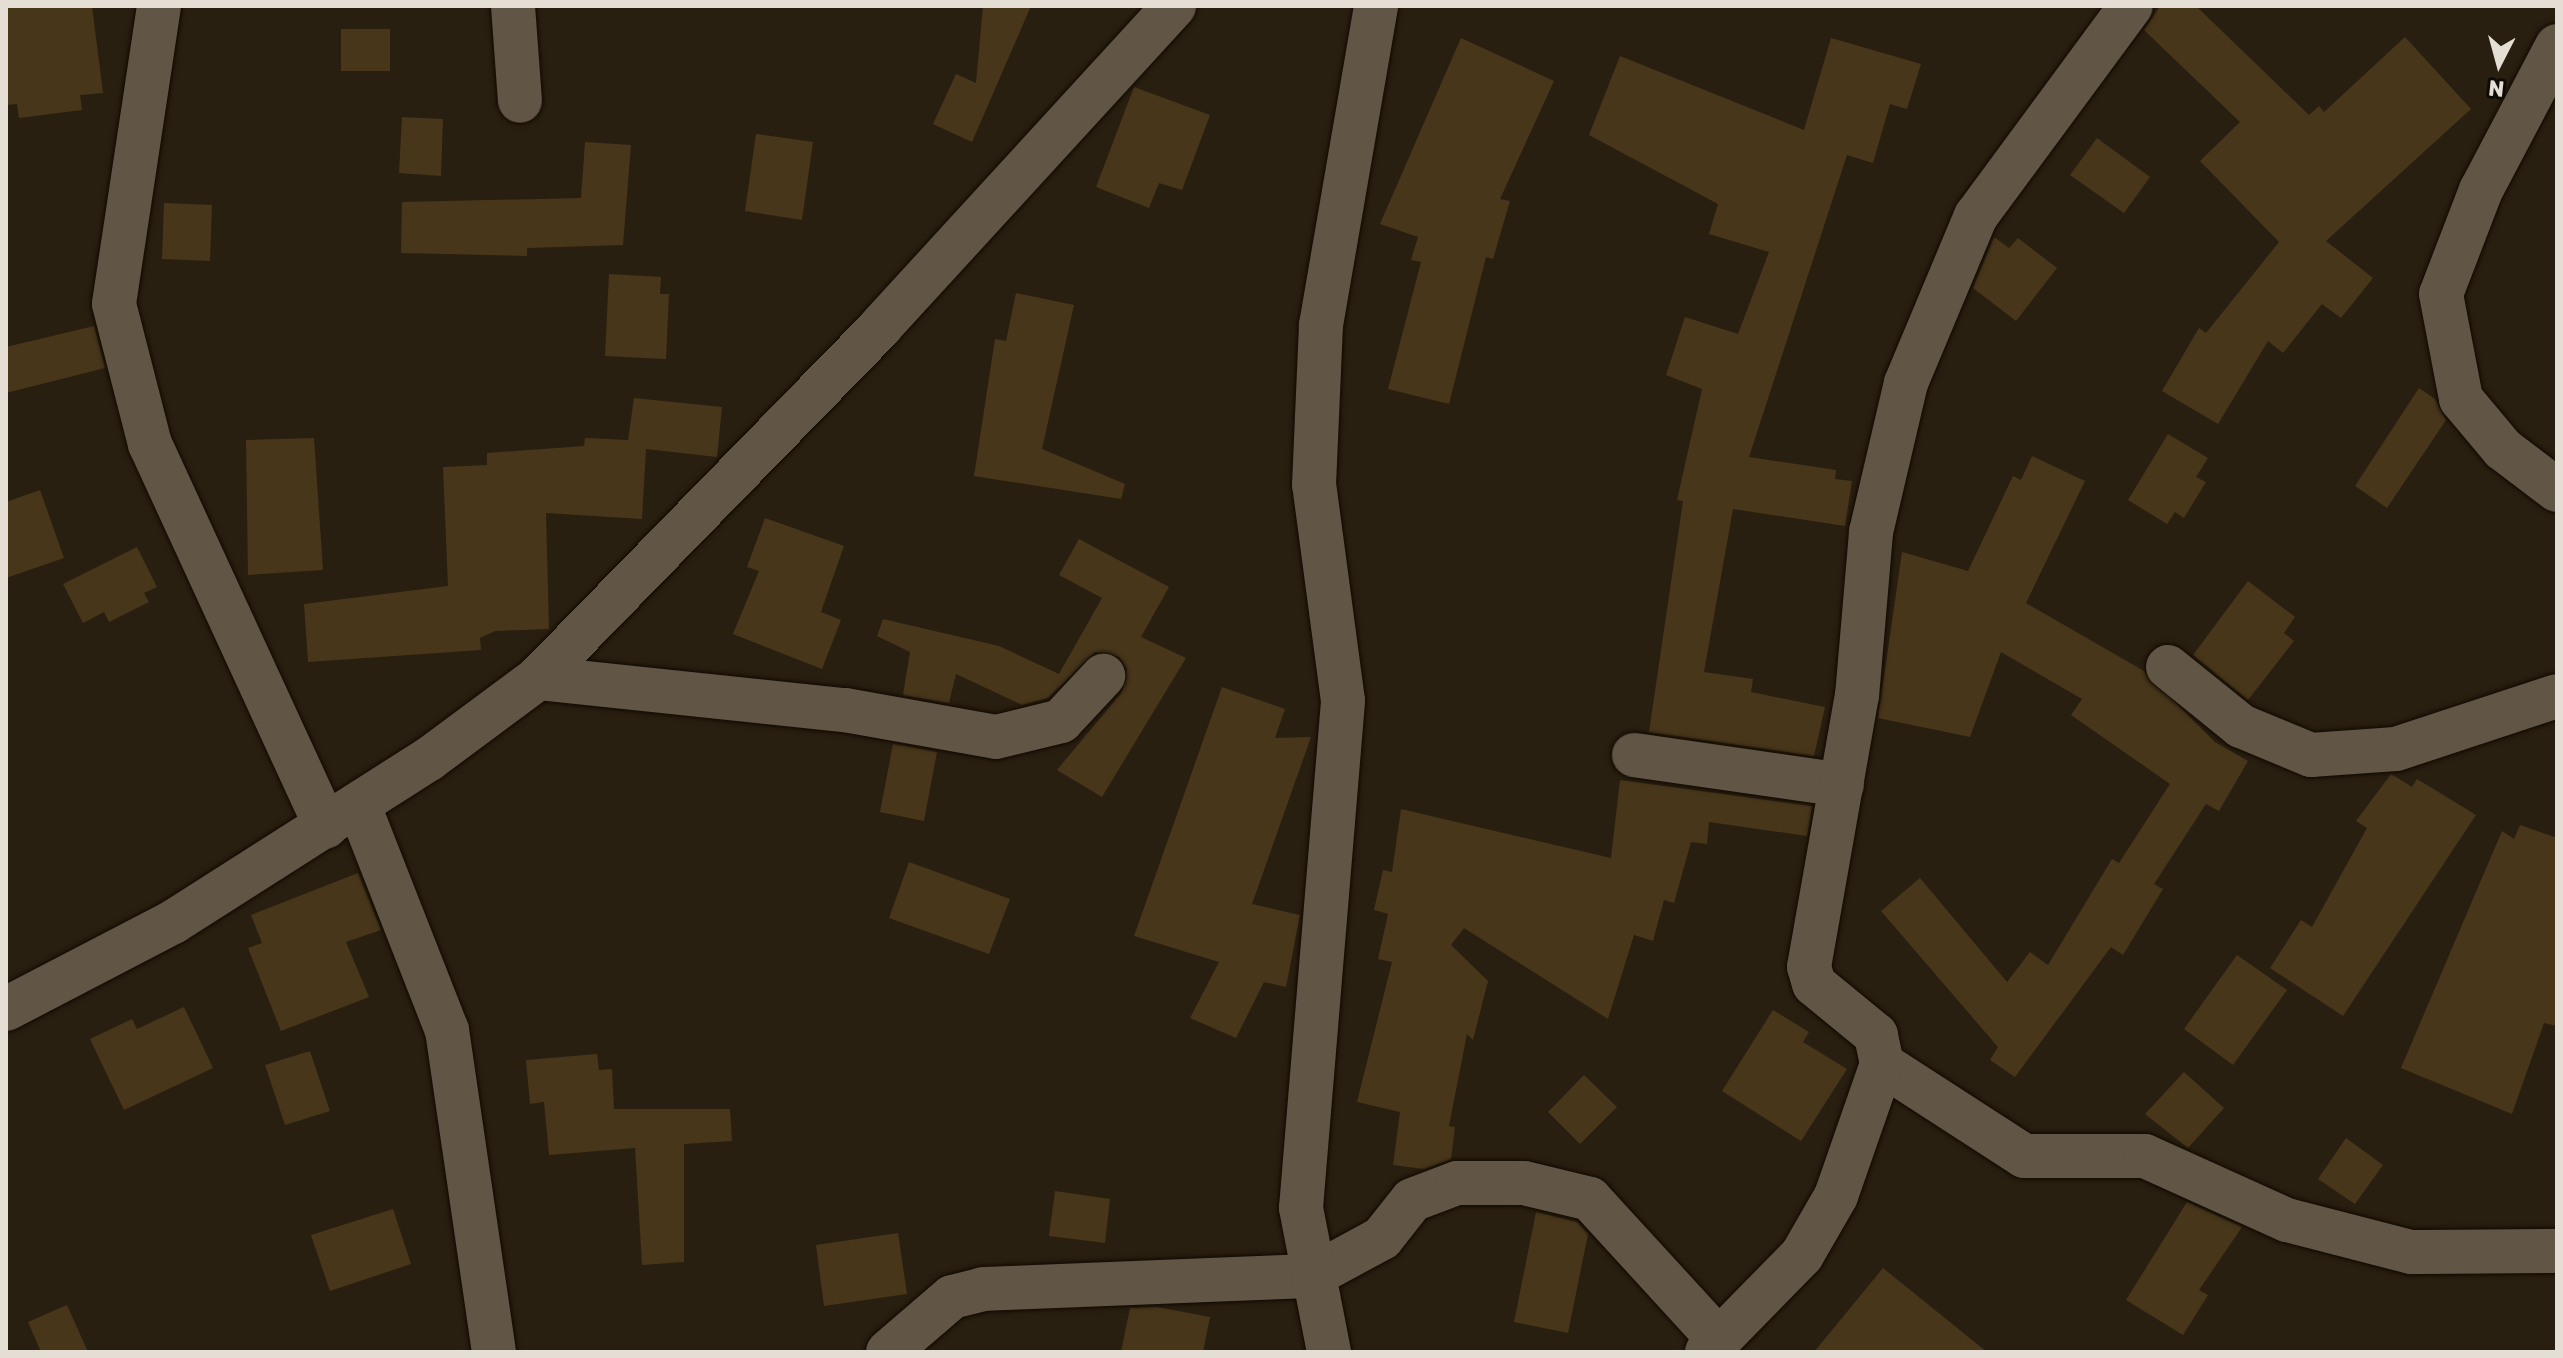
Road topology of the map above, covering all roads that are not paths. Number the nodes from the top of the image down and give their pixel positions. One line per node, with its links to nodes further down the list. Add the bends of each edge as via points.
1 (159, 6): 15 (street, via 120,239 114,304 121,342 150,444)
2 (513, 6): 7 (street)
3 (1174, 6): 11 (street, via 881,326)
4 (1376, 6): 19 (street, via 1321,325 1314,485 1343,701 1301,1208)
5 (2131, 6): 14 (street, via 1976,216 1906,383 1871,532)
6 (2557, 46): 8 (street, via 2481,190 2441,294 2461,399 2503,449)
7 (520, 101)
8 (2557, 490)
9 (2168, 667): 12 (street, via 2241,726 2311,755 2396,749)
10 (1103, 676): 11 (street, via 1061,721 996,737 845,710)
11 (538, 678): 15 (street)
12 (2557, 696)
13 (1634, 755): 14 (street)
14 (1842, 785): 17 (street, via 1809,967 1814,984 1876,1035)
15 (343, 816): 16 (street, via 173,922); 21 (street, via 447,1030)
16 (6, 1009)
17 (1882, 1064): 18 (street, via 2024,1156 2145,1156 2287,1220 2411,1252); 20 (street, via 1836,1196 1802,1255)
18 (2557, 1251)
19 (1312, 1276): 20 (street, via 1382,1238 1412,1200 1457,1183 1524,1183 1590,1199); 22 (street, via 983,1289 952,1297); 23 (street)
20 (1713, 1346)
21 (494, 1352)
22 (888, 1352)
23 (1329, 1352)

